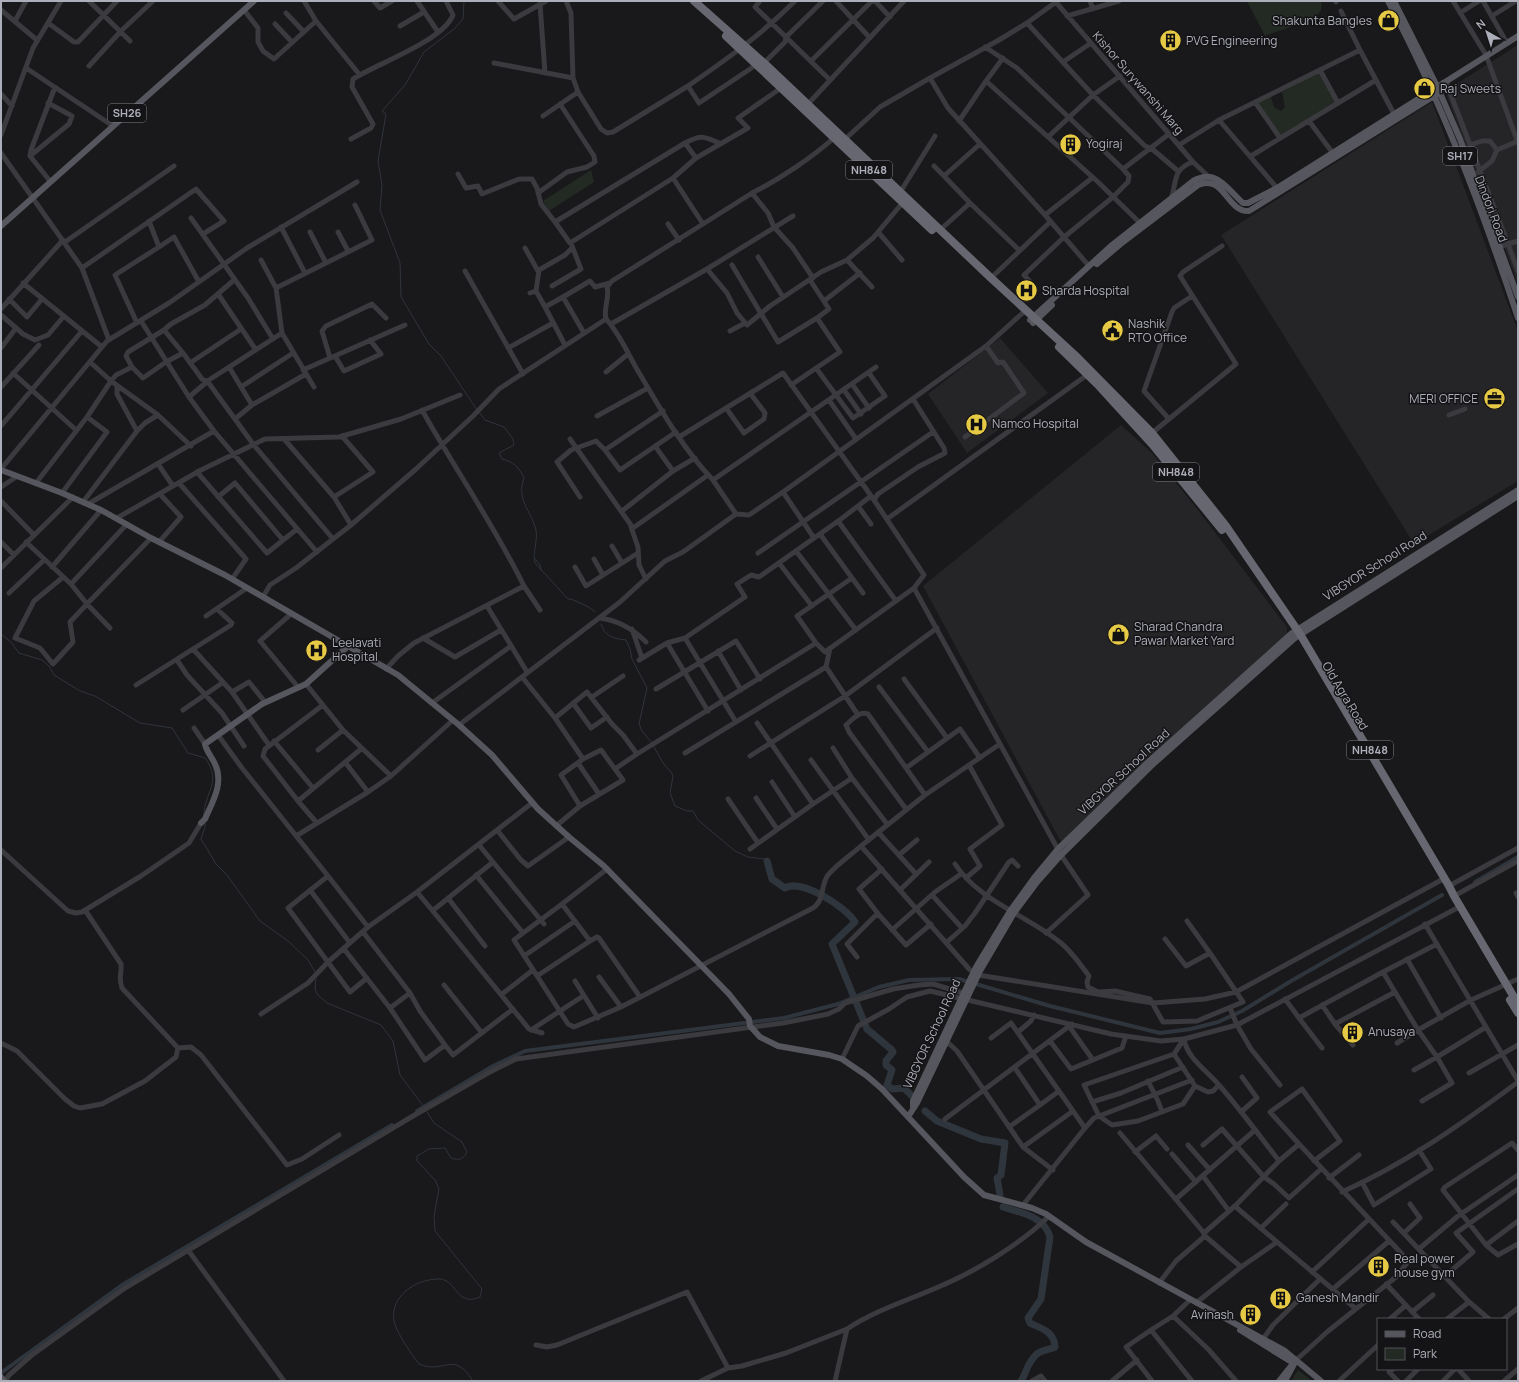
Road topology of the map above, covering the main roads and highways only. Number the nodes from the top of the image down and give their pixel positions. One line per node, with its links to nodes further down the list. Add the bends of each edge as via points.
1 (254, 1): 14 (main road, SH26)
2 (687, 1): 7 (highway, NH848)
3 (694, 1): 7 (highway, NH848)
4 (1388, 1): 10 (main road, Dindori Road / SH17)
5 (1394, 1): 9 (main road)
6 (1518, 36): 9 (main road)
7 (743, 48): 8 (highway, NH848)
8 (760, 64): 11 (highway, NH848); 11 (highway, NH848, via 781,88)
9 (1442, 86): 10 (main road); 12 (main road)
10 (1433, 93): 12 (main road, Dindori Road / SH17); 19 (main road, via 1249,211 1239,208 1221,189 1209,183 1198,185 1123,242); 19 (main road, via 1394,114 1252,202 1243,203 1219,180 1202,176 1089,266)
11 (806, 106): 13 (highway, NH848)
12 (1470, 176): 15 (main road, Dindori Road / SH17)
13 (902, 197): 16 (highway, NH848); 16 (highway, NH848, via 991,278)
14 (1, 226)
15 (1497, 248): 17 (main road); 18 (main road, Dindori Road / SH17)
16 (1003, 293): 19 (highway, NH848)
17 (1518, 297)
18 (1518, 318)
19 (1034, 319): 23 (highway, NH848, via 1167,461 1222,530); 23 (highway, NH848, via 1078,358 1152,434 1226,526)
20 (1, 470): 24 (main road, via 101,510 232,579)
21 (1518, 490): 23 (main road, VIBGYOR School Road)
22 (1518, 496): 23 (main road, VIBGYOR School Road)
23 (1296, 634): 26 (highway, NH848, via 1449,886); 29 (main road, VIBGYOR School Road, via 1169,747 1060,852 1023,897 974,977 917,1103)
24 (347, 646): 25 (main road, via 306,684 265,702 205,744 216,765 218,777 216,794); 29 (main road, via 398,675 492,755 532,803 568,838 607,869 701,966 749,1019 751,1027 764,1040 778,1046 842,1059 872,1079)
25 (203, 821)
26 (1503, 985): 27 (highway, NH848); 28 (highway, NH848)
27 (1518, 1004)
28 (1518, 1013)
29 (908, 1117): 30 (main road, via 984,1195 1023,1205 1049,1216)
30 (1093, 1246): 31 (main road); 31 (main road, via 1114,1262)
31 (1192, 1302): 32 (main road); 33 (main road, via 1285,1351)
32 (1278, 1352): 33 (main road, via 1290,1361); 34 (main road, via 1285,1362)
33 (1295, 1361): 34 (main road); 36 (main road)
34 (1284, 1378): 35 (main road)
35 (1279, 1381)
36 (1321, 1381)

